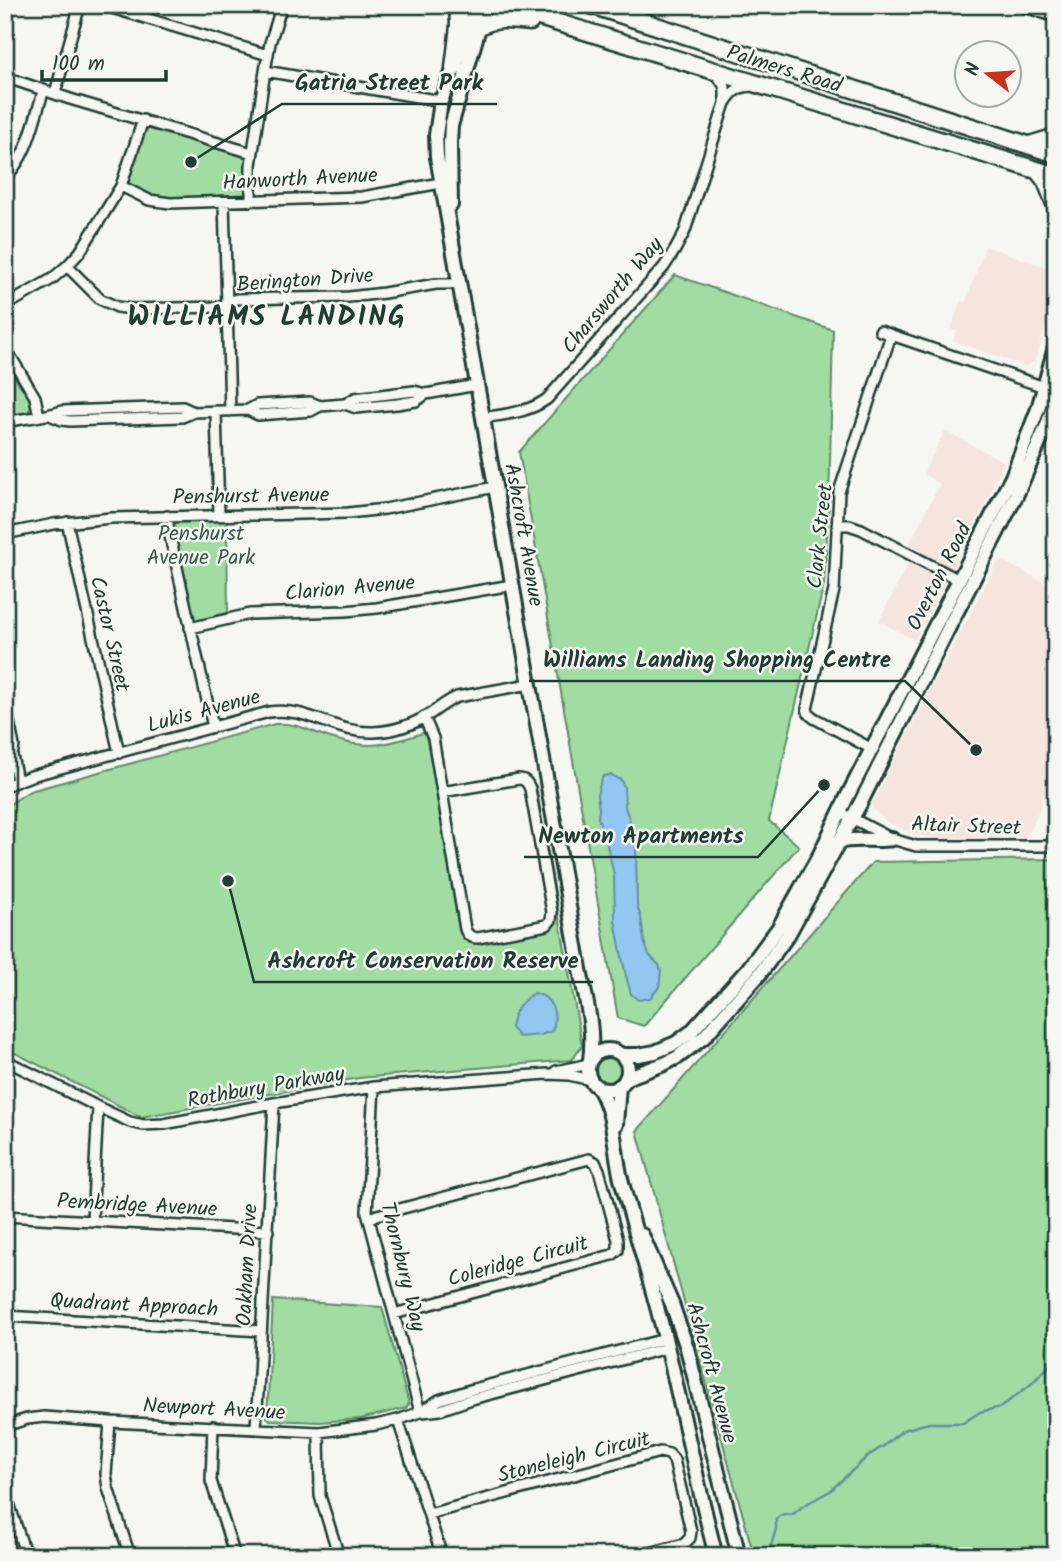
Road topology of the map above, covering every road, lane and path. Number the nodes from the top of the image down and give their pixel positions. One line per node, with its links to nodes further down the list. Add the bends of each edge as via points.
1 (80, 5): 20 (street)
2 (102, 5): 13 (street)
3 (282, 5): 13 (street)
4 (458, 5): 14 (highway)
5 (476, 5): 14 (main road, Ashcroft Avenue)
6 (488, 5): 12 (main road, Ashcroft Avenue)
7 (500, 5): 11 (highway, Palmers Road)
8 (590, 5): 25 (highway, Palmers Road)
9 (1019, 5): 10 (street)
10 (1056, 17)
11 (567, 25): 12 (highway, via 513,19); 15 (highway, Palmers Road)
12 (480, 26): 36 (main road, Ashcroft Avenue, via 451,126)
13 (268, 55): 16 (street)
14 (454, 68): 21 (main road, Ashcroft Avenue)
15 (715, 70): 18 (highway, Palmers Road); 22 (street, via 725,87)
16 (265, 71): 21 (street); 26 (street)
17 (5, 78): 19 (street)
18 (763, 85): 22 (street, via 738,88); 28 (highway, Palmers Road)
19 (44, 90): 20 (street); 30 (street, via 30,139)
20 (55, 93): 23 (street)
21 (441, 100): 31 (main road, Ashcroft Avenue, via 436,135)
22 (725, 103): 51 (street, Charsworth Way, via 685,231 670,258 547,399 530,409)
23 (144, 120): 26 (street); 32 (street)
24 (1056, 137): 25 (highway)
25 (1030, 145): 27 (highway, Palmers Road)
26 (252, 153): 33 (street)
27 (1056, 154)
28 (1038, 171): 29 (highway, Palmers Road); 35 (highway)
29 (1056, 176)
30 (5, 178)
31 (441, 183): 33 (street, Hanworth Avenue, via 362,197); 36 (main road, Ashcroft Avenue)
32 (121, 186): 34 (street, Hanworth Avenue, via 162,202); 37 (street)
33 (251, 201): 34 (street, Hanworth Avenue)
34 (224, 202): 39 (street)
35 (1056, 206)
36 (450, 226): 38 (main road, Ashcroft Avenue)
37 (67, 266): 39 (street, Berington Drive, via 95,295 117,307 218,307); 40 (street)
38 (459, 279): 39 (street, Berington Drive, via 368,295); 45 (main road, Ashcroft Avenue)
39 (227, 303): 49 (street)
40 (5, 306)
41 (880, 331): 42 (street)
42 (891, 335): 46 (street); 57 (street, Clark Street, via 838,496)
43 (1056, 344): 46 (main road, Overton Road)
44 (5, 347): 50 (street, via 35,397)
45 (477, 385): 49 (street, via 426,394 414,391 355,398 345,404 257,405); 51 (main road, Ashcroft Avenue)
46 (1050, 389): 59 (main road, Overton Road, via 1012,477)
47 (1056, 397): 73 (main road, Overton Road, via 1016,496 861,802)
48 (216, 411): 49 (street); 50 (street, via 163,407); 54 (street)
49 (230, 411)
50 (39, 416): 52 (street)
51 (483, 418): 53 (main road, Ashcroft Avenue)
52 (5, 422)
53 (495, 487): 54 (street, Penshurst Avenue, via 348,513); 60 (main road, Ashcroft Avenue)
54 (219, 515): 55 (street, Penshurst Avenue)
55 (167, 516): 56 (street, Penshurst Avenue); 61 (street)
56 (67, 522): 58 (street, Penshurst Avenue); 68 (street, Castor Street)
57 (837, 525): 59 (street, via 861,529); 67 (street, Clark Street, via 834,590 807,709 814,718)
58 (5, 534)
59 (959, 580): 67 (main road, Overton Road)
60 (513, 585): 61 (street, Clarion Avenue, via 377,608 250,614); 62 (main road, Ashcroft Avenue)
61 (190, 628): 65 (street)
62 (530, 684): 64 (street, Lukis Avenue, via 457,697); 77 (main road, Ashcroft Avenue)
63 (5, 702): 69 (street)
64 (424, 717): 65 (street, Lukis Avenue, via 400,728 362,732 304,714 276,711); 72 (street, via 433,738)
65 (213, 727): 68 (street, Lukis Avenue)
66 (5, 743): 69 (street)
67 (872, 749): 73 (main road, Overton Road)
68 (118, 753): 70 (street, Lukis Avenue)
69 (12, 755): 70 (street)
70 (18, 780): 71 (street, Lukis Avenue)
71 (5, 786)
72 (442, 792): 72 (street, via 467,934 478,938 547,925 552,912 528,783 519,779)
73 (846, 815): 74 (street, Altair Street); 75 (main road, Overton Road); 78 (main road, Overton Road, via 774,935 713,1010 691,1032 664,1049 647,1054)
74 (892, 839): 75 (main road); 76 (street, Altair Street, via 925,847)
75 (838, 842): 82 (main road, Overton Road, via 782,946 716,1024 678,1057)
76 (1056, 846)
77 (590, 1015): 78 (main road, Ashcroft Avenue, via 603,1040); 80 (main road, Ashcroft Avenue, via 593,1042)
78 (616, 1052): 80 (main road, via 598,1052); 82 (main road, via 627,1066)
79 (5, 1060): 86 (street, Rothbury Parkway)
80 (589, 1062): 81 (street, Rothbury Parkway); 83 (main road)
81 (548, 1074): 83 (street, Rothbury Parkway); 84 (street, Rothbury Parkway)
82 (622, 1082): 83 (main road, via 607,1090); 87 (main road, Ashcroft Avenue)
83 (594, 1084): 87 (main road, Ashcroft Avenue, via 607,1104)
84 (374, 1087): 85 (street, Rothbury Parkway); 90 (street, Thornbury Way)
85 (274, 1103): 86 (street, Rothbury Parkway, via 143,1125); 92 (street, Oakham Drive)
86 (98, 1107): 91 (street)
87 (614, 1141): 88 (main road, Ashcroft Avenue)
88 (629, 1206): 95 (main road, Ashcroft Avenue); 97 (main road, Ashcroft Avenue)
89 (5, 1216): 91 (street, Pembridge Avenue)
90 (369, 1219): 93 (street, Thornbury Way); 93 (street, Coleridge Circuit, via 589,1159 599,1170 618,1240 618,1250 612,1255)
91 (92, 1221): 92 (street, Pembridge Avenue)
92 (268, 1231): 96 (street, Oakham Drive)
93 (394, 1314): 98 (street, Thornbury Way)
94 (5, 1316): 96 (street, Quadrant Approach)
95 (678, 1320): 97 (main road, via 677,1338 672,1346); 114 (main road, Ashcroft Avenue)
96 (261, 1331): 103 (street, Oakham Drive)
97 (666, 1344): 98 (street, Newport Avenue, via 439,1400); 113 (main road, Ashcroft Avenue)
98 (420, 1412): 99 (street, Newport Avenue)
99 (398, 1420): 104 (street, Newport Avenue); 106 (street)
100 (110, 1422): 101 (street, Newport Avenue, via 44,1418); 102 (street, Newport Avenue); 108 (street, via 108,1488)
101 (5, 1426)
102 (213, 1426): 103 (street, Newport Avenue); 109 (street, via 211,1481)
103 (256, 1428): 104 (street, Newport Avenue)
104 (319, 1432): 110 (street, via 320,1496)
105 (5, 1491): 107 (street)
106 (429, 1514): 111 (street); 112 (street, Stoneleigh Circuit, via 665,1453 674,1460 690,1538 684,1544)
107 (26, 1556)
108 (130, 1556)
109 (235, 1556)
110 (339, 1556)
111 (442, 1556)
112 (638, 1556)
113 (716, 1556)
114 (739, 1556)

